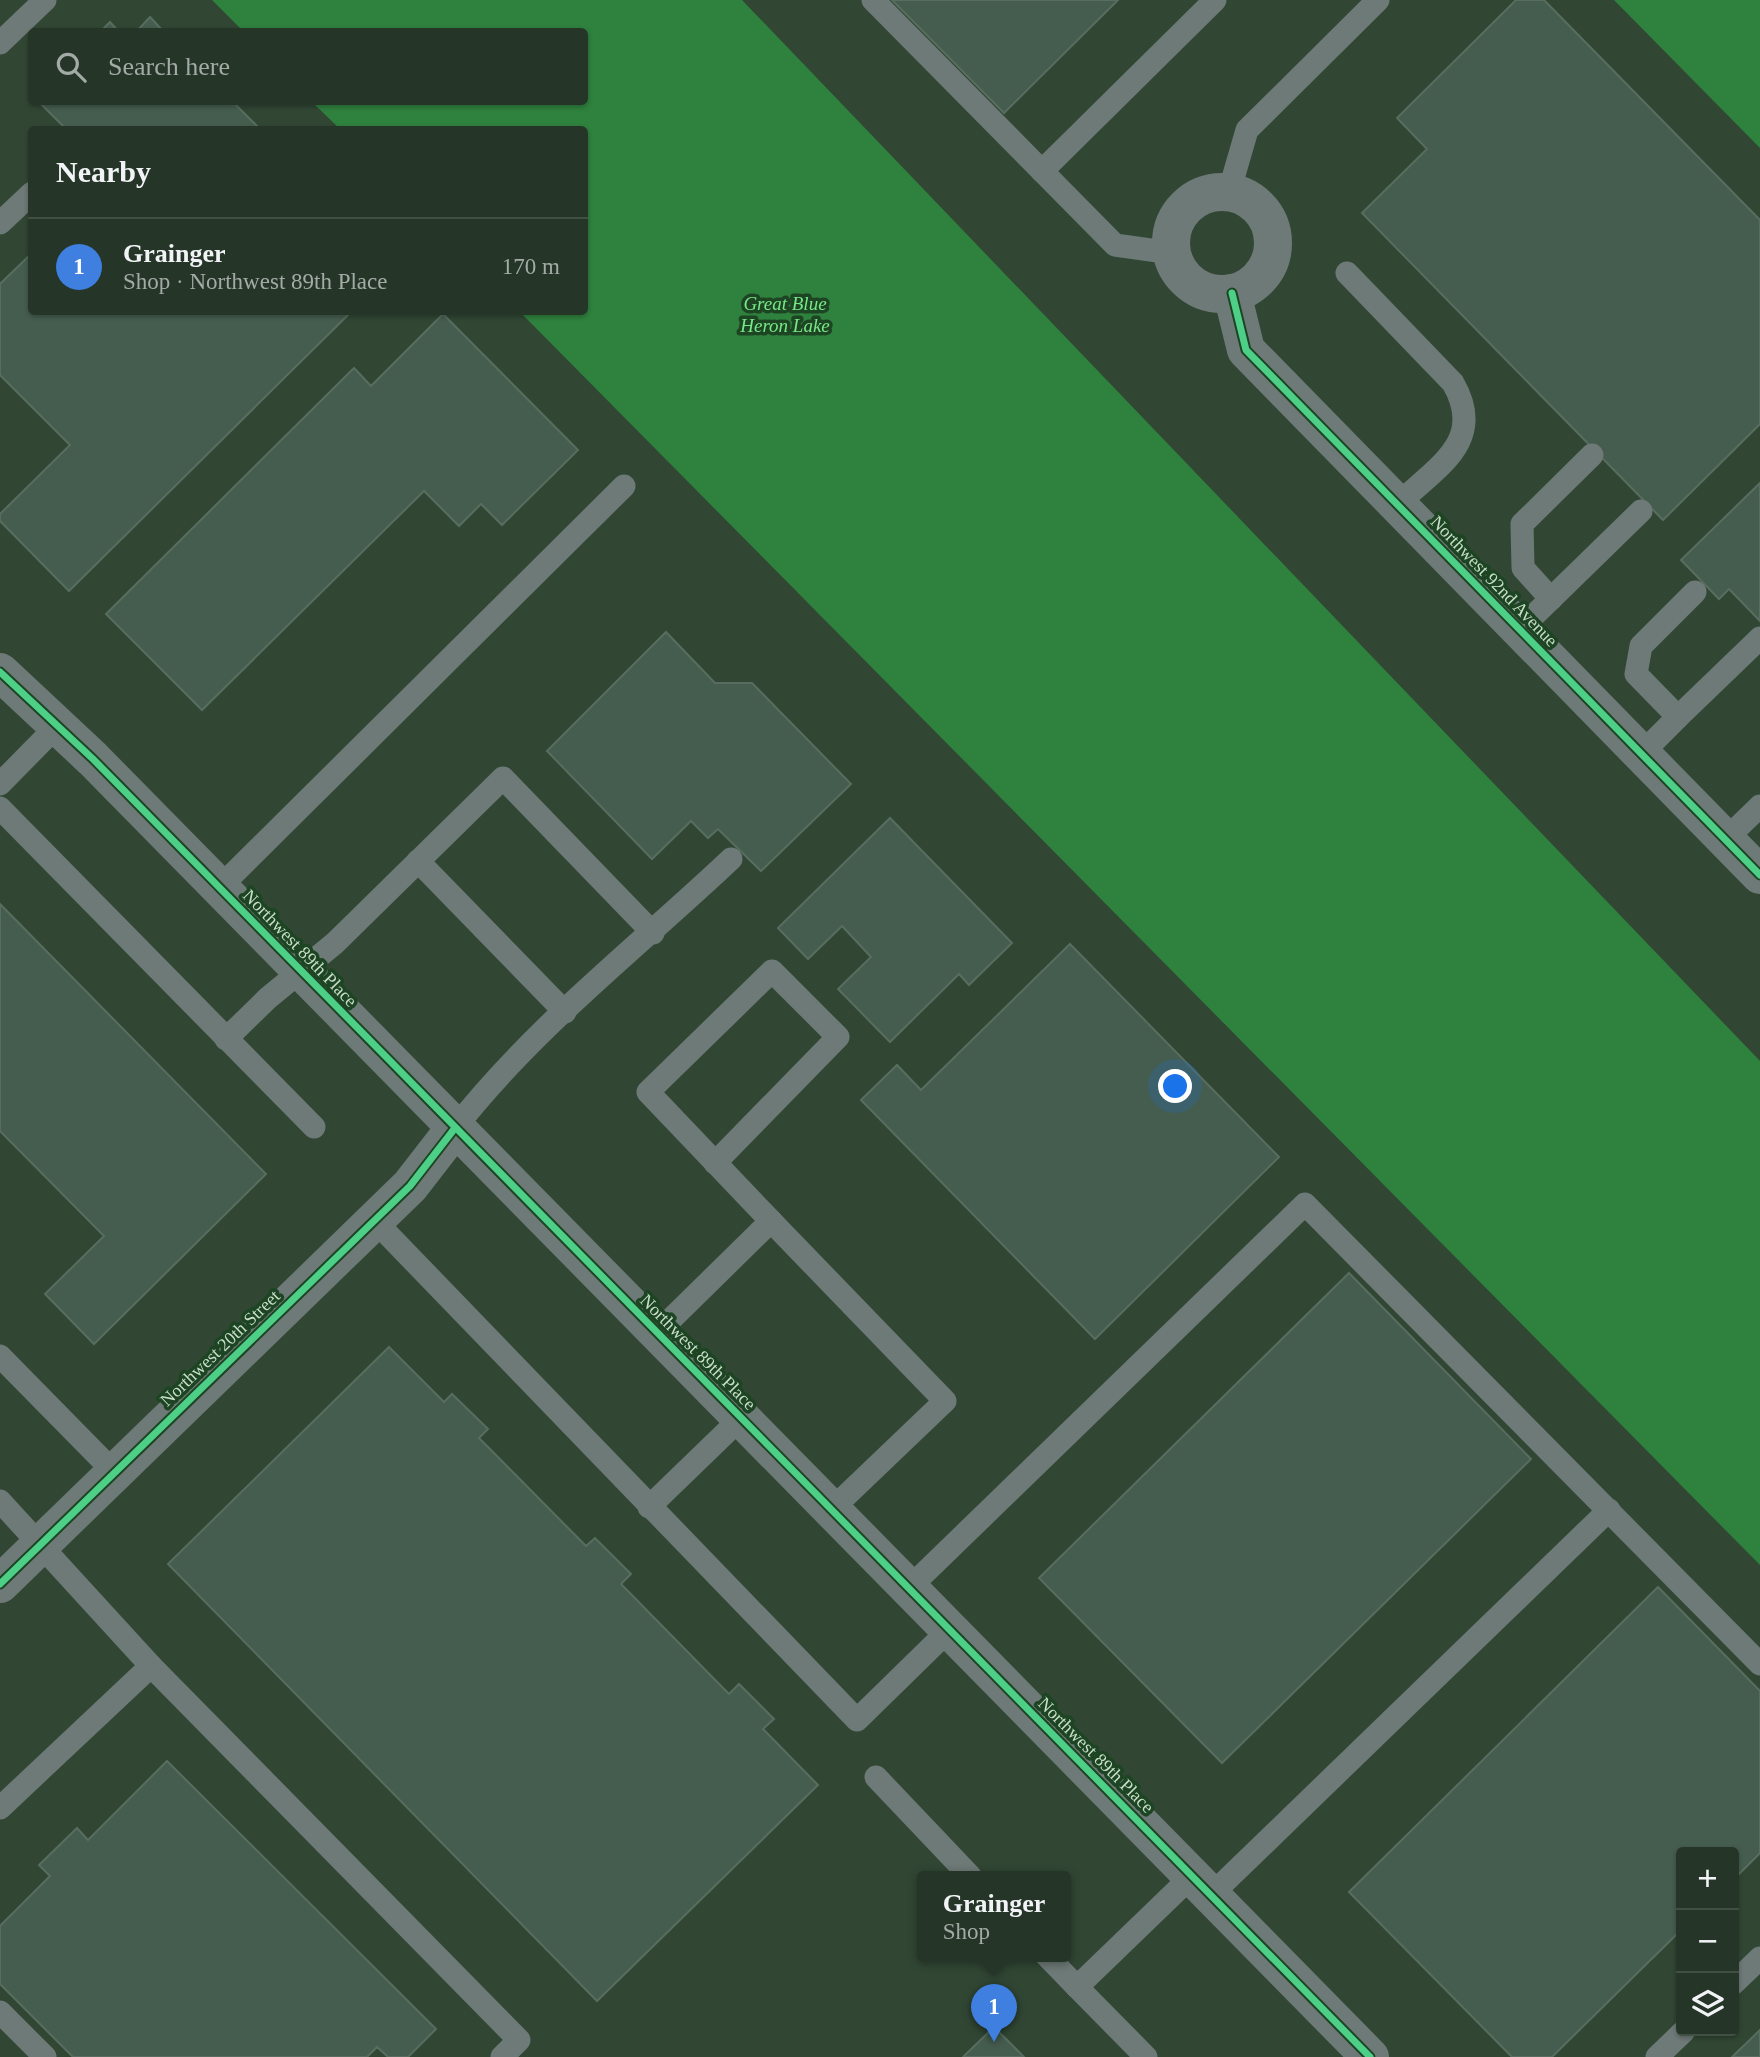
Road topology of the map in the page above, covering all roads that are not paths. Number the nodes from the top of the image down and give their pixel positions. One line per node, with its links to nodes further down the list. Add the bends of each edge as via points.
1 (45, 0): 5 (lane)
2 (873, 0): 6 (lane)
3 (1215, 0): 6 (lane)
4 (1378, 0): 7 (lane, via 1247,130)
5 (0, 43)
6 (1042, 171): 10 (lane, via 1115,245)
7 (1229, 192): 10 (street, via 1198,198 1185,208 1172,237); 12 (street, via 1244,197 1267,218 1273,249 1260,278)
8 (28, 197): 9 (lane)
9 (0, 223)
10 (1172, 253): 12 (street, via 1178,268 1201,289)
11 (1347, 273): 15 (lane, via 1453,383 1462,398 1466,419 1462,442)
12 (1232, 293): 15 (street, Northwest 92nd Avenue, via 1246,350)
13 (1592, 455): 18 (lane, via 1522,524 1523,568)
14 (624, 486): 32 (lane)
15 (1397, 505): 19 (street, Northwest 92nd Avenue)
16 (1641, 511): 18 (lane)
17 (1695, 592): 22 (lane, via 1641,646 1636,674)
18 (1551, 599): 19 (lane)
19 (1520, 630): 24 (street, Northwest 92nd Avenue)
20 (1760, 638): 22 (lane)
21 (0, 672): 23 (street, Northwest 89th Place)
22 (1678, 717): 24 (lane)
23 (58, 725): 25 (lane); 32 (street, Northwest 89th Place)
24 (1641, 754): 28 (street, Northwest 92nd Avenue)
25 (0, 783)
26 (1760, 806): 28 (lane)
27 (0, 808): 36 (lane)
28 (1726, 840): 31 (street, Northwest 92nd Avenue)
29 (731, 859): 33 (lane)
30 (418, 860): 33 (lane, via 503,778); 34 (lane); 35 (lane)
31 (1760, 875)
32 (219, 888): 34 (street, Northwest 89th Place)
33 (653, 933): 35 (lane)
34 (300, 972): 36 (lane); 38 (street, Northwest 89th Place)
35 (565, 1013): 38 (lane, via 483,1092)
36 (226, 1039): 37 (lane)
37 (314, 1127)
38 (455, 1128): 40 (street, Northwest 20th Street, via 410,1186); 42 (street, Northwest 89th Place)
39 (715, 1163): 39 (lane, via 838,1037 772,971 648,1092); 41 (lane)
40 (374, 1220): 45 (street, Northwest 20th Street); 47 (lane)
41 (771, 1221): 42 (lane); 48 (lane, via 945,1401)
42 (657, 1333): 44 (street, Northwest 89th Place)
43 (0, 1356): 45 (lane)
44 (741, 1418): 47 (lane); 48 (street, Northwest 89th Place)
45 (115, 1473): 50 (street, Northwest 20th Street)
46 (0, 1502): 50 (lane)
47 (649, 1507): 53 (lane, via 857,1720)
48 (831, 1510): 52 (street, Northwest 89th Place)
49 (1609, 1510): 52 (lane, via 1305,1204); 54 (lane); 59 (lane)
50 (41, 1544): 51 (street, Northwest 20th Street); 55 (lane)
51 (0, 1584)
52 (909, 1588): 53 (street, Northwest 89th Place)
53 (950, 1630): 59 (street, Northwest 89th Place)
54 (1760, 1664)
55 (150, 1666): 57 (lane); 67 (lane, via 519,2040)
56 (876, 1777): 58 (lane)
57 (0, 1808)
58 (965, 1871)
59 (1203, 1884): 63 (lane); 69 (street, Northwest 89th Place)
60 (1760, 1958): 62 (lane)
61 (1053, 1962): 63 (lane)
62 (1739, 1978)
63 (1077, 1987): 68 (lane)
64 (0, 2012): 66 (lane)
65 (1679, 2036): 70 (lane)
66 (45, 2057)
67 (502, 2057)
68 (1146, 2057)
69 (1370, 2057)
70 (1657, 2057)

